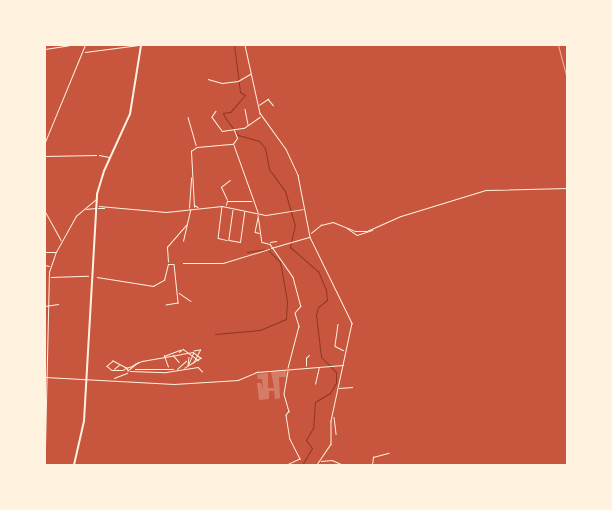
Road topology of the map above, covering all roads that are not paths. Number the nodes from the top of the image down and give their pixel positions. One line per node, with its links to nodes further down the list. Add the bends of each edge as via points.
1 (69, 45): 7 (street)
2 (85, 45): 8 (street)
3 (113, 45): 6 (street)
4 (141, 45): 6 (street); 23 (main road, via 134,96 121,136)
5 (245, 45): 9 (street)
6 (114, 49): 8 (street)
7 (45, 50)
8 (84, 52): 19 (street)
9 (250, 74): 10 (street, via 222,83); 11 (street)
10 (208, 80)
11 (257, 105): 12 (street, via 268,100); 15 (street)
12 (273, 105)
13 (245, 109): 17 (street)
14 (216, 111): 18 (street, via 212,117 217,128)
15 (262, 116): 17 (street); 42 (street, via 296,169 306,203)
16 (188, 118): 21 (street)
17 (249, 126): 18 (street)
18 (234, 130): 20 (street, via 237,138)
19 (45, 142)
20 (233, 144): 21 (street); 28 (street)
21 (197, 147): 30 (street, via 191,151)
22 (99, 154): 23 (street)
23 (110, 157): 27 (main road)
24 (191, 178): 41 (street)
25 (230, 180): 29 (street, via 221,187)
26 (567, 188): 49 (street, via 513,187 476,192)
27 (96, 198): 31 (street); 34 (main road)
28 (254, 200): 29 (street); 46 (street)
29 (227, 201): 33 (street)
30 (194, 205): 36 (street); 40 (street)
31 (90, 206): 34 (street); 38 (street)
32 (222, 206): 33 (street); 36 (street); 53 (street, via 218,239)
33 (225, 206): 37 (street)
34 (96, 207): 35 (street); 38 (street); 39 (street); 45 (main road)
35 (106, 208): 39 (street); 41 (street)
36 (198, 208): 40 (street)
37 (233, 208): 43 (street); 53 (street)
38 (84, 209): 54 (street)
39 (101, 209): 45 (street)
40 (194, 209): 41 (street)
41 (189, 210): 47 (street)
42 (304, 210): 46 (street); 51 (street)
43 (244, 211): 46 (street); 53 (street, via 240,242)
44 (45, 212): 54 (street)
45 (95, 215): 94 (main road, via 84,421)
46 (259, 215): 50 (street); 50 (street, via 255,232)
47 (186, 225): 55 (street); 61 (street, via 167,247)
48 (346, 227): 49 (street, via 358,232); 49 (street, via 357,235); 51 (street, via 327,222)
49 (373, 229)
50 (259, 233): 57 (street, via 262,242)
51 (309, 234): 52 (street)
52 (310, 237): 58 (street); 78 (street, via 351,320)
53 (229, 240)
54 (62, 241): 60 (street)
55 (183, 241)
56 (276, 241): 57 (street)
57 (268, 243): 58 (street)
58 (271, 248): 81 (street, via 293,277 301,306 295,313 298,328)
59 (45, 252): 60 (street)
60 (56, 252): 63 (street)
61 (168, 264): 64 (street, via 164,280 153,286); 65 (street, via 174,264)
62 (45, 265): 63 (street)
63 (51, 266): 70 (street)
64 (97, 278)
65 (178, 293): 66 (street); 68 (street, via 178,303)
66 (191, 301)
67 (58, 304): 70 (street)
68 (166, 305)
69 (45, 306): 70 (street)
70 (48, 306): 73 (street)
71 (338, 324): 74 (street, via 335,346)
72 (45, 332): 73 (street)
73 (48, 332): 76 (street)
74 (344, 350)
75 (45, 351): 76 (street)
76 (48, 351): 83 (street)
77 (309, 355): 79 (street)
78 (343, 364): 80 (street); 86 (street)
79 (306, 366): 80 (street); 81 (street)
80 (319, 366): 84 (street)
81 (288, 368): 83 (street, via 257,372 245,379 169,384); 93 (street, via 284,394 289,411 286,415 290,439 300,459)
82 (45, 377): 83 (street)
83 (48, 378): 88 (street)
84 (314, 384)
85 (352, 387): 86 (street)
86 (339, 388): 87 (street)
87 (332, 417): 89 (street); 92 (street, via 330,444)
88 (46, 422): 90 (street)
89 (336, 434)
90 (45, 446)
91 (388, 453): 97 (street, via 373,457)
92 (320, 460): 95 (street); 96 (street, via 332,460)
93 (289, 464)
94 (74, 465)
95 (317, 465)
96 (343, 465)
97 (372, 465)

